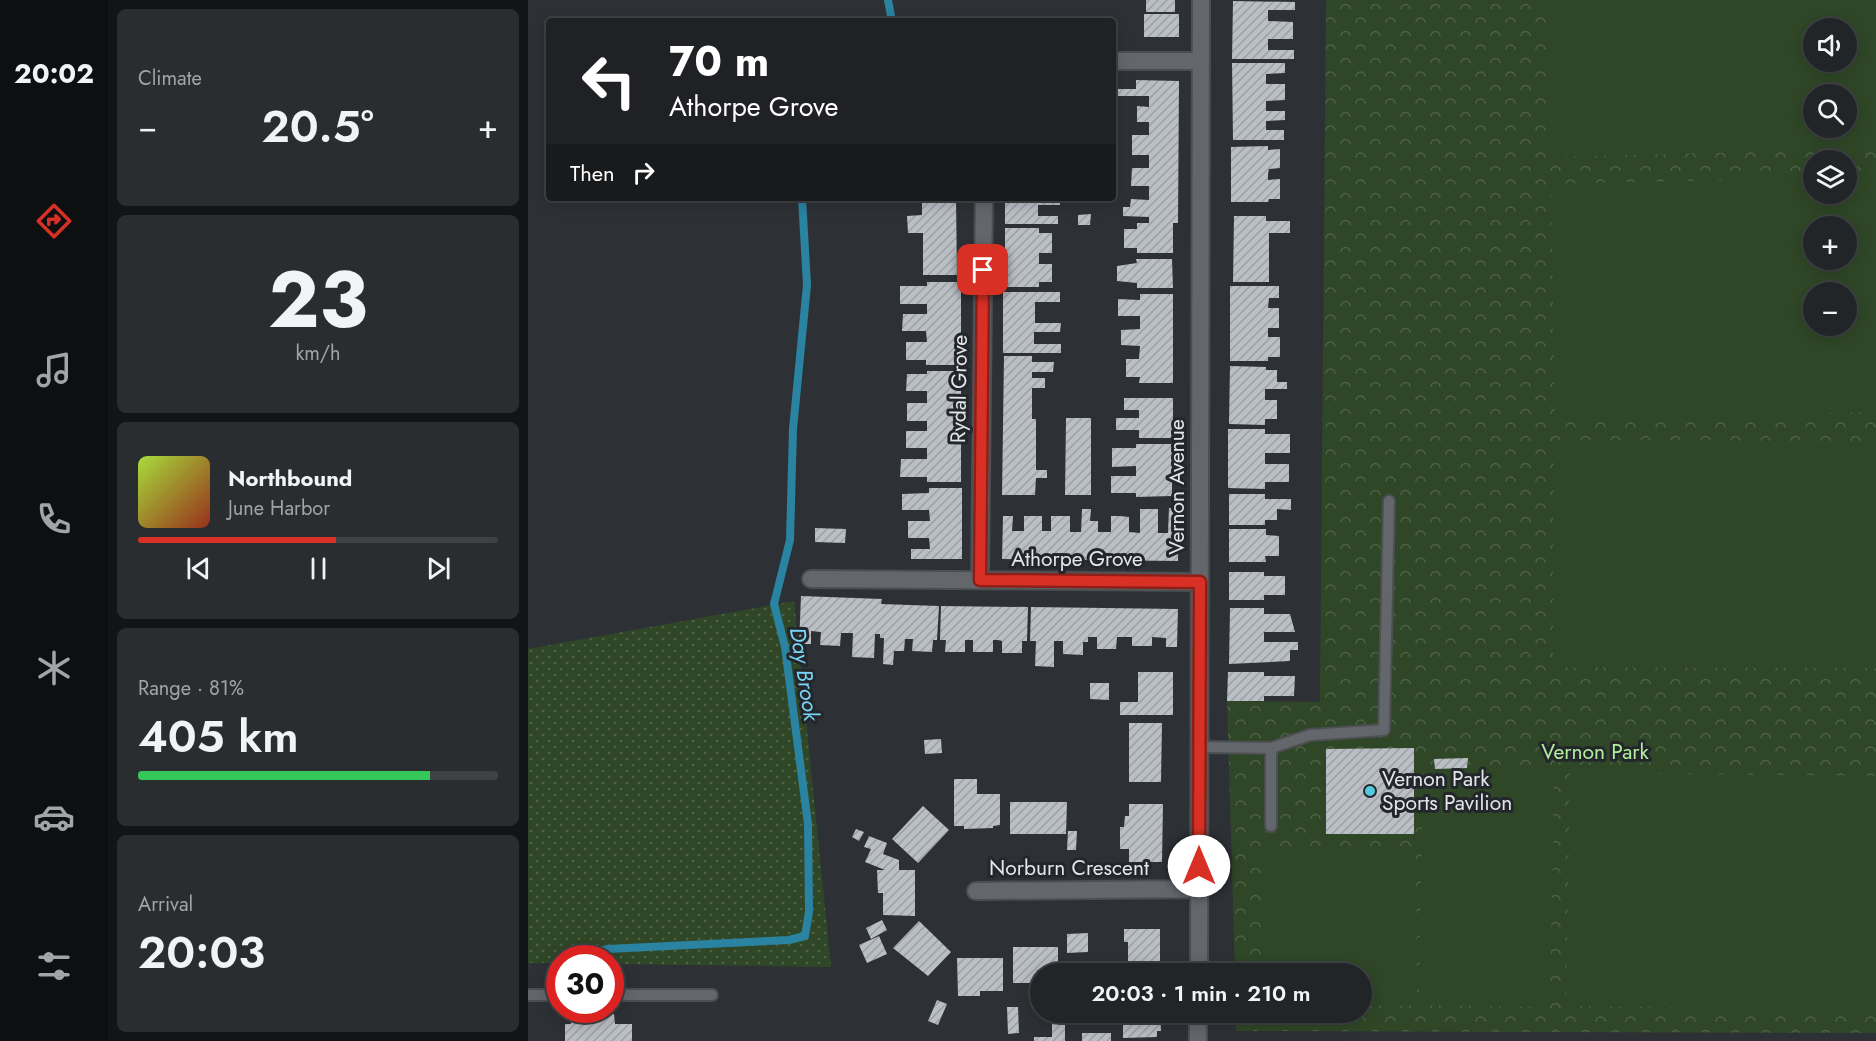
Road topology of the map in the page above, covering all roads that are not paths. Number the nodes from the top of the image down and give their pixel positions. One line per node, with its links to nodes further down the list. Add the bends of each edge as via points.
1 (1201, 0): 3 (street, Vernon Avenue)
2 (1116, 61): 3 (street)
3 (1201, 61): 8 (street, Vernon Avenue)
4 (984, 201): 7 (street, Rydal Grove)
5 (1389, 501): 10 (lane, via 1384,730 1310,735)
6 (811, 579): 7 (street, Athorpe Grove)
7 (980, 580): 8 (street, Athorpe Grove)
8 (1200, 582): 9 (street, Vernon Avenue)
9 (1199, 747): 10 (lane); 12 (street, Vernon Avenue)
10 (1271, 748): 11 (lane)
11 (1271, 826)
12 (1199, 889): 13 (street, Norburn Crescent); 14 (street, Vernon Avenue)
13 (976, 891)
14 (1198, 963)
15 (528, 995): 16 (lane)
16 (546, 995)
17 (624, 995): 18 (lane)
18 (712, 995)
19 (1198, 1023): 20 (street)
20 (1198, 1041)

